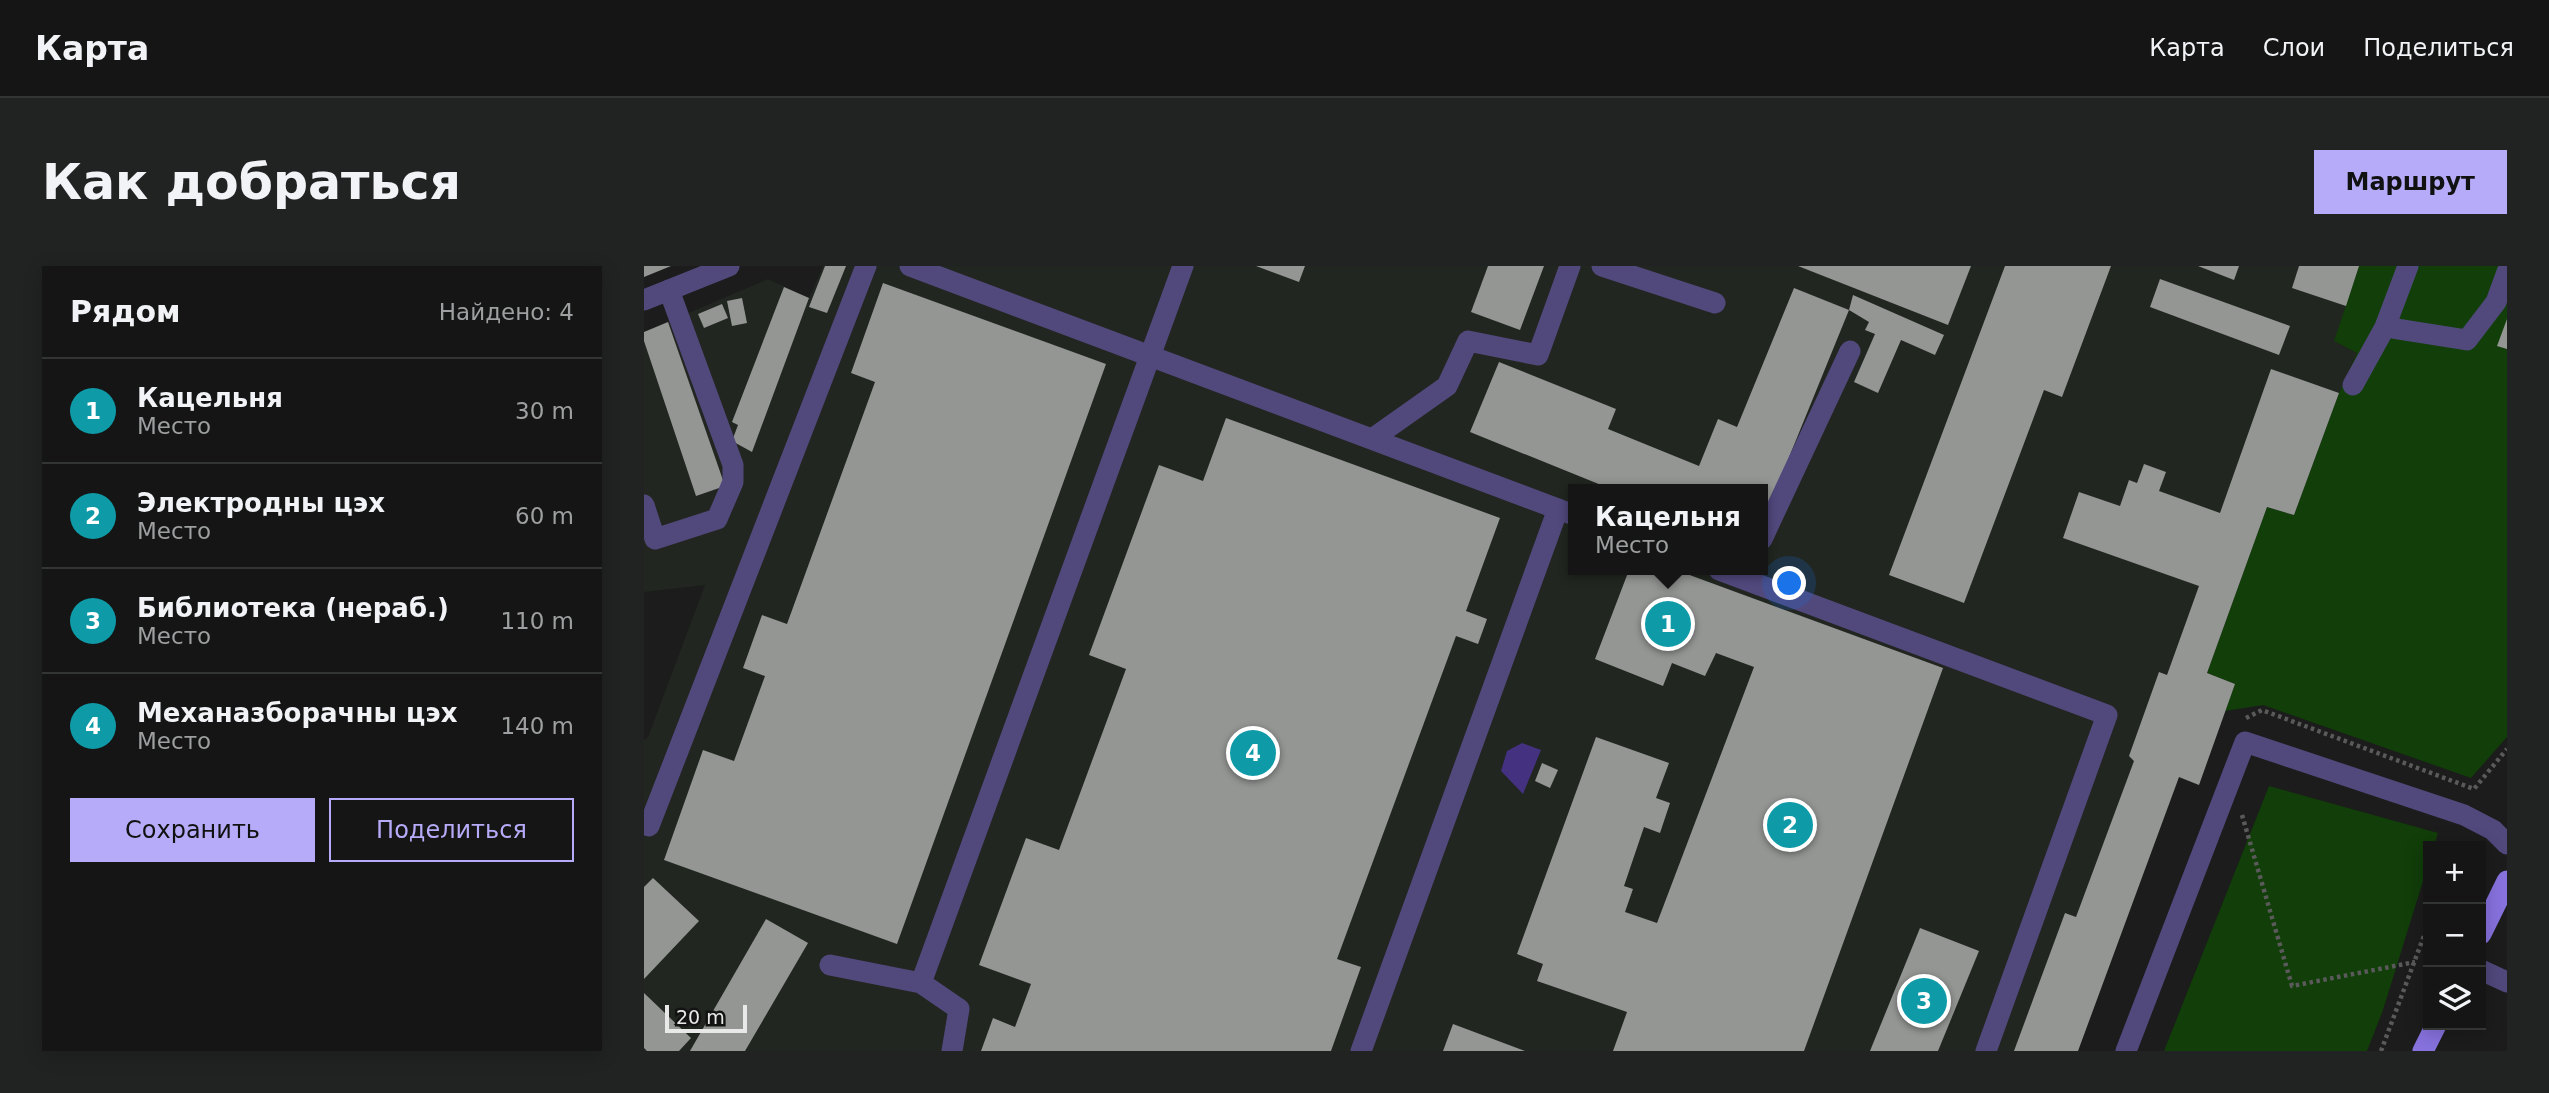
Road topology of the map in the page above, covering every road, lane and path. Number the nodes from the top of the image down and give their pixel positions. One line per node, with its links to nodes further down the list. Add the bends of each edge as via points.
1 (729, 266): 9 (street)
2 (866, 266): 24 (street)
3 (910, 266): 14 (street)
4 (1183, 266): 14 (street)
5 (1570, 266): 16 (street, via 1538,355 1468,341 1447,386)
6 (1602, 266): 11 (street)
7 (2407, 266): 12 (street)
8 (2507, 272): 12 (street, via 2496,302 2467,340)
9 (669, 290): 10 (street); 17 (street, via 733,465 733,482 718,519 655,539)
10 (644, 300)
11 (1715, 303)
12 (2385, 327): 15 (street)
13 (1850, 351): 19 (street)
14 (1151, 356): 16 (street); 33 (street)
15 (2353, 385)
16 (1372, 439): 18 (street)
17 (644, 505)
18 (1566, 512): 36 (street)
19 (1768, 526)
20 (1746, 575): 37 (street, via 2106,715)
21 (2240, 721): 22 (path, via 2262,710 2474,789)
22 (2507, 749)
23 (2231, 777): 25 (street, via 2245,741 2464,815 2494,830); 29 (path, via 2292,986); 38 (street)
24 (649, 826)
25 (2507, 844)
26 (2507, 881): 27 (main road)
27 (2486, 924)
28 (2423, 940): 29 (path)
29 (2416, 962): 39 (path)
30 (830, 965): 33 (street)
31 (2486, 972): 32 (street)
32 (2507, 982)
33 (921, 983): 35 (street, via 959,1009)
34 (2434, 1030): 40 (main road)
35 (952, 1051)
36 (1361, 1051)
37 (1986, 1051)
38 (2126, 1051)
39 (2381, 1051)
40 (2423, 1051)

